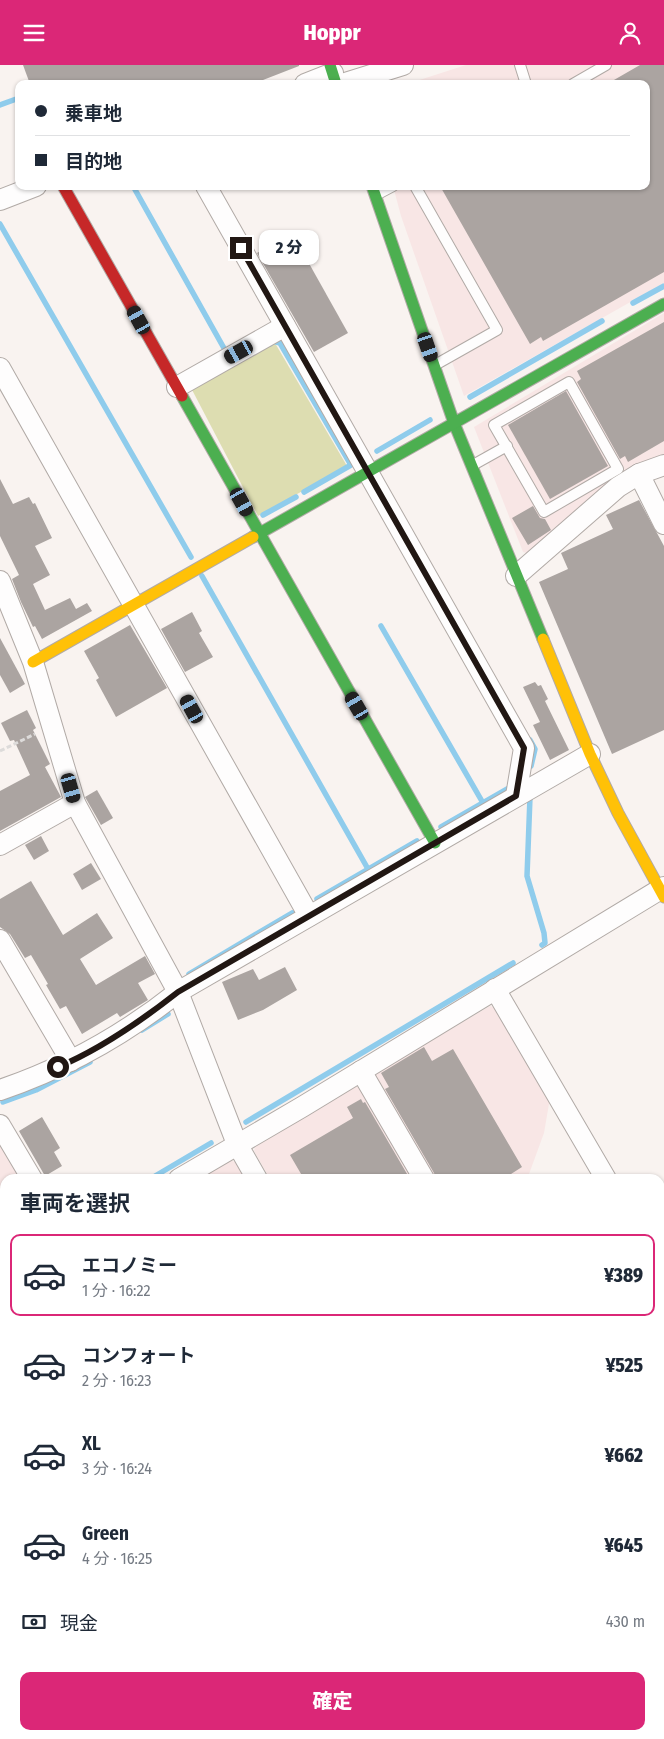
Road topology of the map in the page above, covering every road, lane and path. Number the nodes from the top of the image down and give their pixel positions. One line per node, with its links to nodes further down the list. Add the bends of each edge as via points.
1 (403, 65): 4 (street)
2 (520, 65): 6 (lane)
3 (606, 65): 7 (lane)
4 (335, 76): 5 (street)
5 (320, 80)
6 (525, 80)
7 (581, 80)
8 (26, 190): 13 (street)
9 (65, 190): 18 (street)
10 (208, 190): 15 (street)
11 (417, 190): 16 (lane, via 497,330)
12 (373, 191): 16 (street)
13 (0, 200)
14 (664, 304): 19 (street)
15 (285, 326): 18 (street); 23 (street)
16 (434, 366): 19 (street)
17 (0, 368): 29 (street)
18 (177, 387): 26 (street)
19 (454, 423): 22 (street); 23 (street)
20 (506, 445): 20 (lane, via 494,425 568,382 618,469 544,511); 22 (lane)
21 (664, 465): 24 (street)
22 (471, 466): 27 (street)
23 (368, 473): 26 (street); 34 (street, via 524,748)
24 (639, 474): 25 (street); 27 (street, via 618,487)
25 (664, 524)
26 (260, 534): 29 (street); 36 (street)
27 (516, 576): 33 (street)
28 (1, 587): 30 (street)
29 (134, 605): 30 (street); 39 (street)
30 (33, 662): 31 (street)
31 (52, 725): 32 (path); 35 (street)
32 (0, 751)
33 (590, 754): 34 (street); 38 (street, via 618,813)
34 (516, 796): 36 (street)
35 (75, 803): 37 (street); 42 (street)
36 (435, 843): 39 (street)
37 (0, 845)
38 (663, 891): 41 (street)
39 (309, 916): 42 (street)
40 (2, 948): 43 (street)
41 (495, 989): 44 (street); 53 (street)
42 (178, 992): 43 (street, via 152,1013); 47 (street)
43 (72, 1061): 45 (street)
44 (360, 1071): 47 (street); 52 (street)
45 (0, 1090)
46 (0, 1125): 48 (street)
47 (237, 1144): 50 (street); 51 (street)
48 (6, 1149): 49 (street)
49 (28, 1174)
50 (186, 1174)
51 (254, 1174)
52 (421, 1174)
53 (603, 1174)

